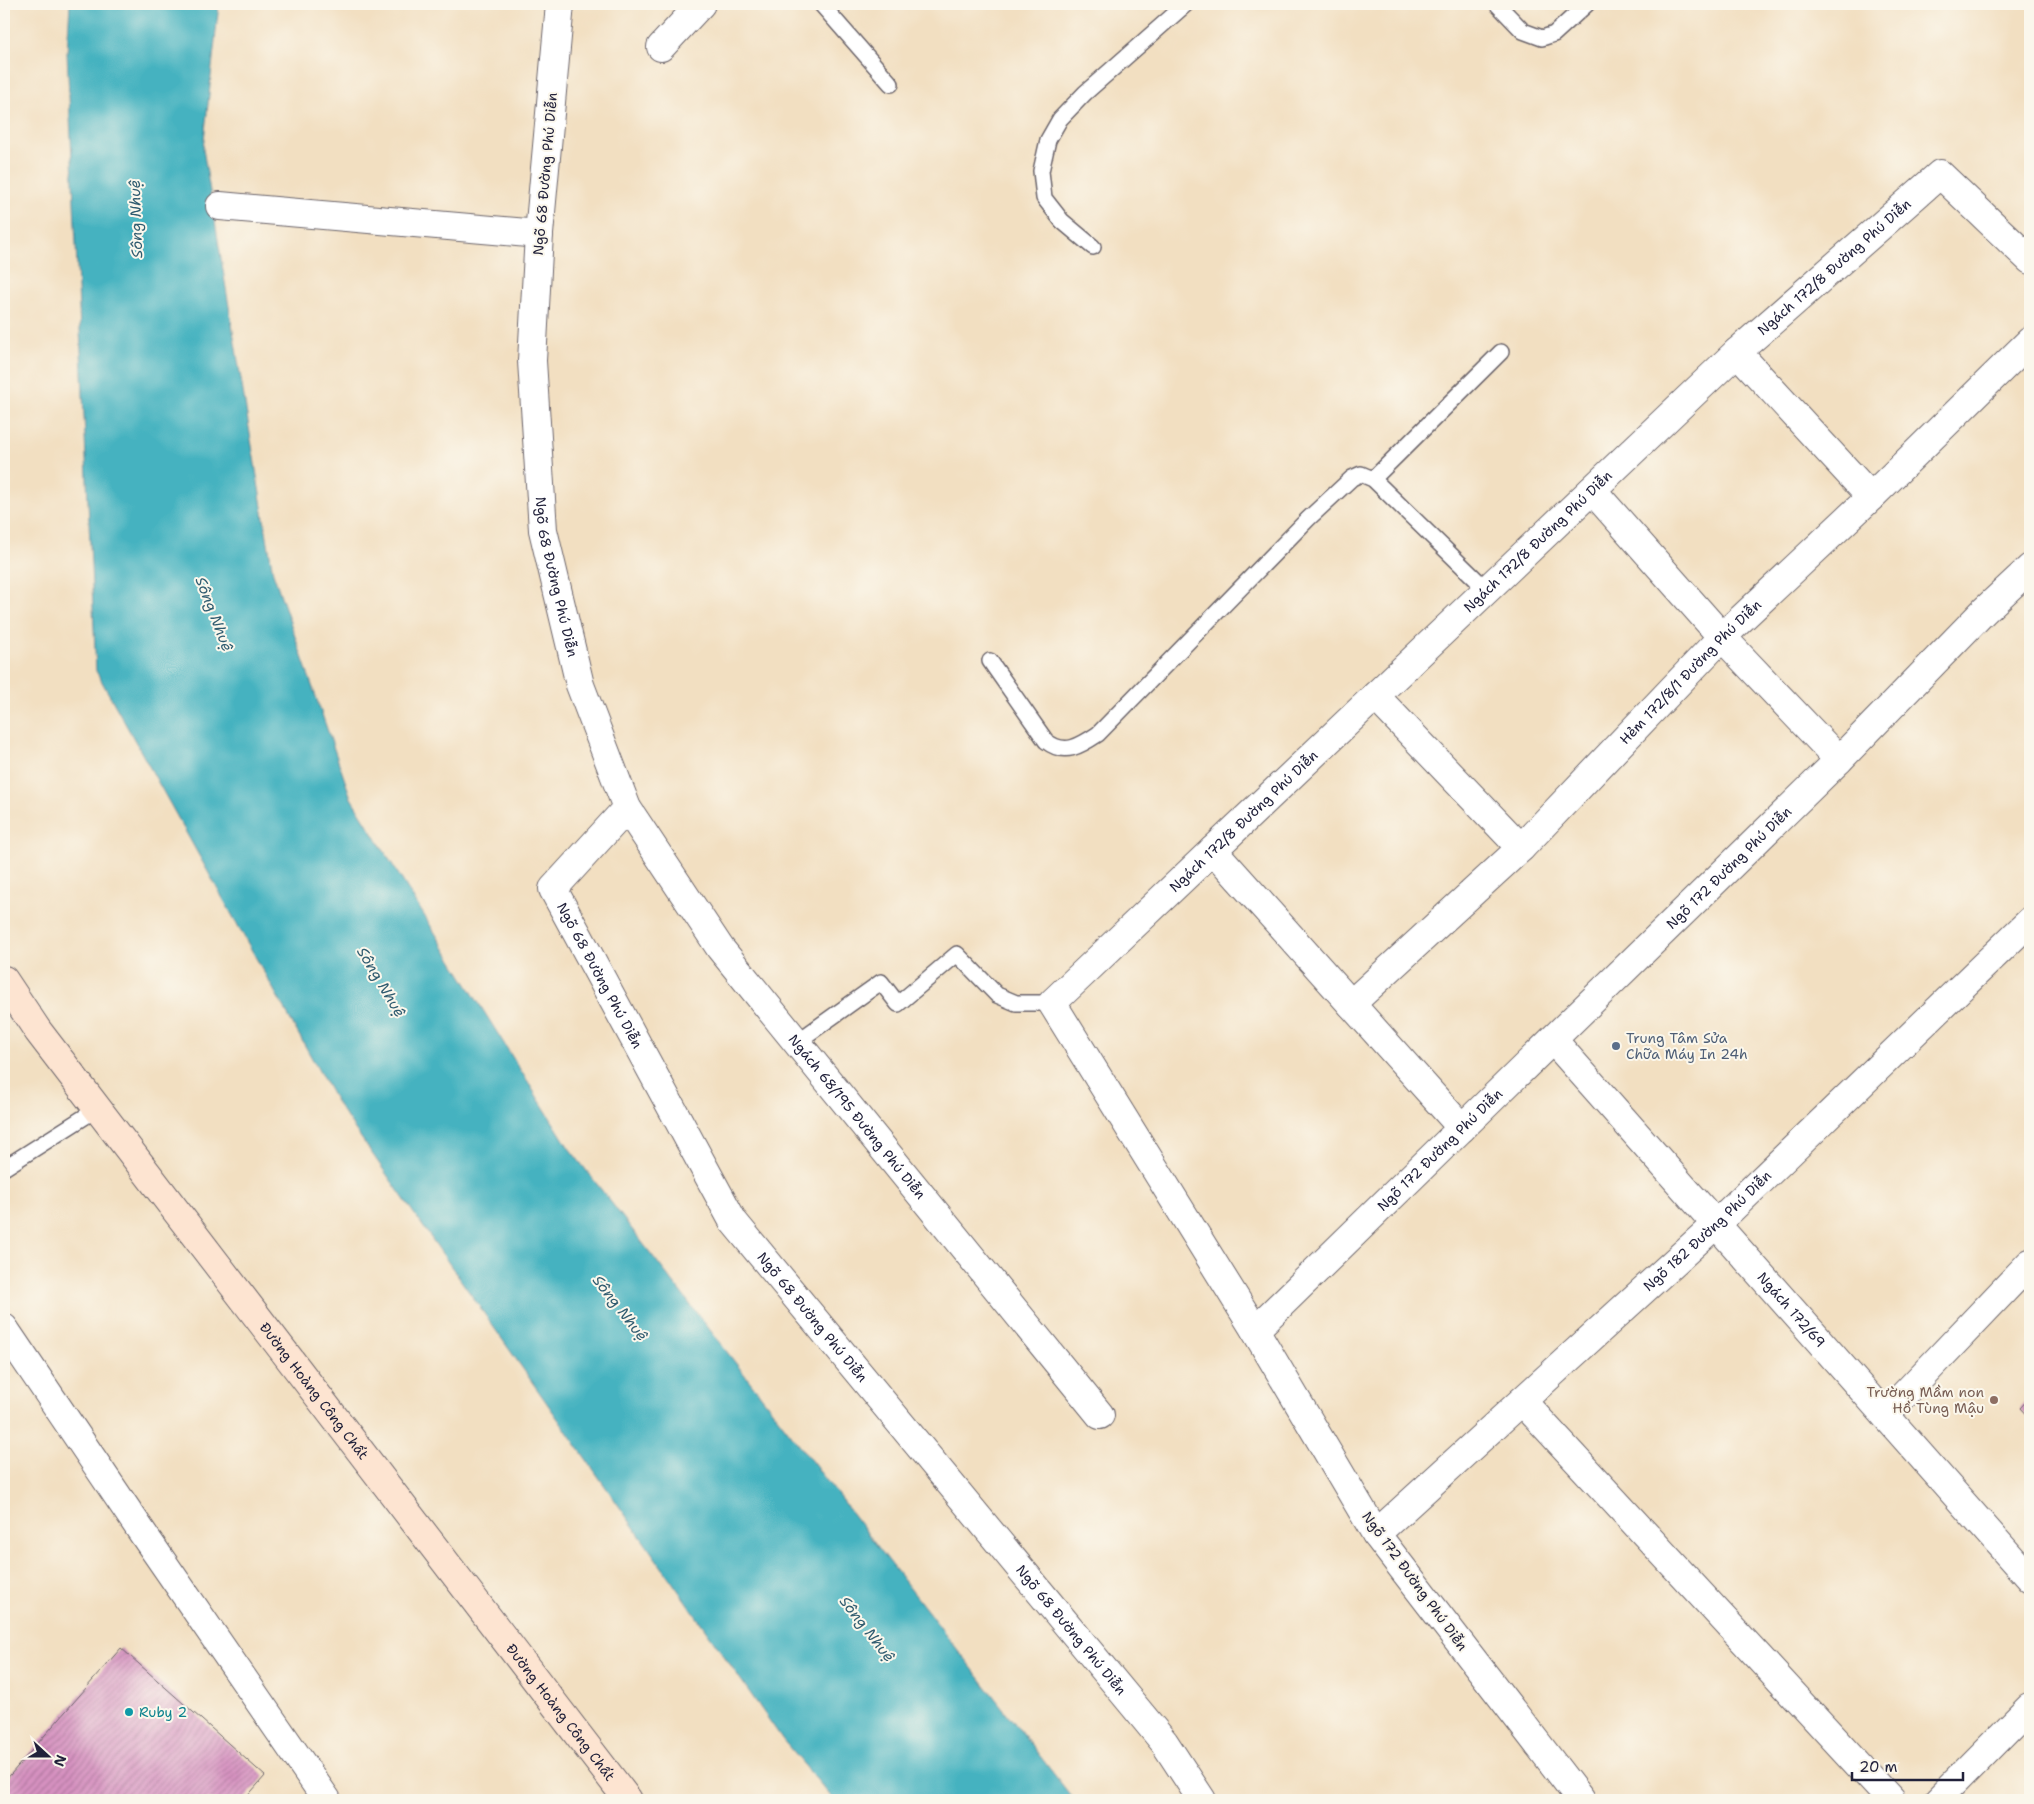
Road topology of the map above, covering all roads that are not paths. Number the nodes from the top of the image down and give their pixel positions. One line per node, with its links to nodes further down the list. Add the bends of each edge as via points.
1 (553, 4): 10 (street, Ngõ 68 Đường Phú Diễn)
2 (701, 4): 7 (street)
3 (821, 4): 8 (lane)
4 (1186, 4): 11 (lane, via 1085,93 1060,119 1048,140 1041,170 1044,198 1062,220)
5 (1497, 4): 6 (lane, via 1523,31 1542,38 1554,34)
6 (1587, 4)
7 (662, 47)
8 (891, 84)
9 (220, 206): 10 (street)
10 (539, 234): 25 (street, Ngõ 68 Đường Phú Diễn, via 532,361 543,530 580,685)
11 (1093, 247)
12 (2030, 260): 15 (street, Ngách 172/8 Đường Phú Diễn, via 1940,174)
13 (2030, 341): 18 (street, Hẻm 172/8/1 Đường Phú Diễn)
14 (1501, 352): 16 (lane)
15 (1737, 352): 17 (street, Ngách 172/8 Đường Phú Diễn); 18 (street)
16 (1373, 479): 20 (lane); 22 (lane, via 1361,474 1352,478 1098,734 1080,746 1066,750 1054,748 1046,741)
17 (1592, 490): 20 (street, Ngách 172/8 Đường Phú Diễn); 21 (street)
18 (1871, 497): 21 (street, Hẻm 172/8/1 Đường Phú Diễn)
19 (2030, 568): 24 (street, Ngõ 172 Đường Phú Diễn)
20 (1487, 590): 23 (street, Ngách 172/8 Đường Phú Diễn)
21 (1722, 637): 24 (street); 26 (street, Hẻm 172/8/1 Đường Phú Diễn)
22 (990, 661)
23 (1375, 696): 26 (street); 27 (street, Ngách 172/8 Đường Phú Diễn)
24 (1839, 760): 32 (street, Ngõ 172 Đường Phú Diễn)
25 (627, 808): 33 (street, Ngách 68/195 Đường Phú Diễn, via 720,948); 49 (street, Ngõ 68 Đường Phú Diễn, via 553,889 734,1220 1164,1742)
26 (1521, 848): 31 (street, Hẻm 172/8/1 Đường Phú Diễn)
27 (1213, 850): 30 (street, Ngách 172/8 Đường Phú Diễn); 31 (street)
28 (2030, 921): 37 (street, Ngõ 182 Đường Phú Diễn)
29 (4, 980): 34 (street, Đường Hoàng Công Chất)
30 (1052, 1003): 33 (lane, via 1016,1003 996,995 957,954 898,1004 881,982); 40 (street)
31 (1352, 1004): 35 (street)
32 (1553, 1040): 35 (street, Ngõ 172 Đường Phú Diễn); 37 (street, Ngách 172/69)
33 (797, 1042): 42 (street, Ngách 68/195 Đường Phú Diễn)
34 (97, 1108): 36 (lane); 48 (street, Đường Hoàng Công Chất)
35 (1462, 1128): 40 (street, Ngõ 172 Đường Phú Diễn)
36 (4, 1168)
37 (1716, 1224): 41 (street, Ngõ 182 Đường Phú Diễn); 43 (street, Ngách 172/69)
38 (2030, 1263): 43 (street)
39 (4, 1328): 47 (street)
40 (1255, 1330): 44 (street, Ngõ 172 Đường Phú Diễn)
41 (1522, 1401): 44 (street, Ngõ 182 Đường Phú Diễn); 51 (street)
42 (1100, 1415)
43 (1885, 1415): 45 (street, Ngách 172/69)
44 (1376, 1534): 50 (street, Ngõ 172 Đường Phú Diễn)
45 (2030, 1579)
46 (2030, 1707): 52 (street)
47 (327, 1800)
48 (628, 1800)
49 (1202, 1800)
50 (1581, 1800)
51 (1892, 1800)
52 (1938, 1800)

